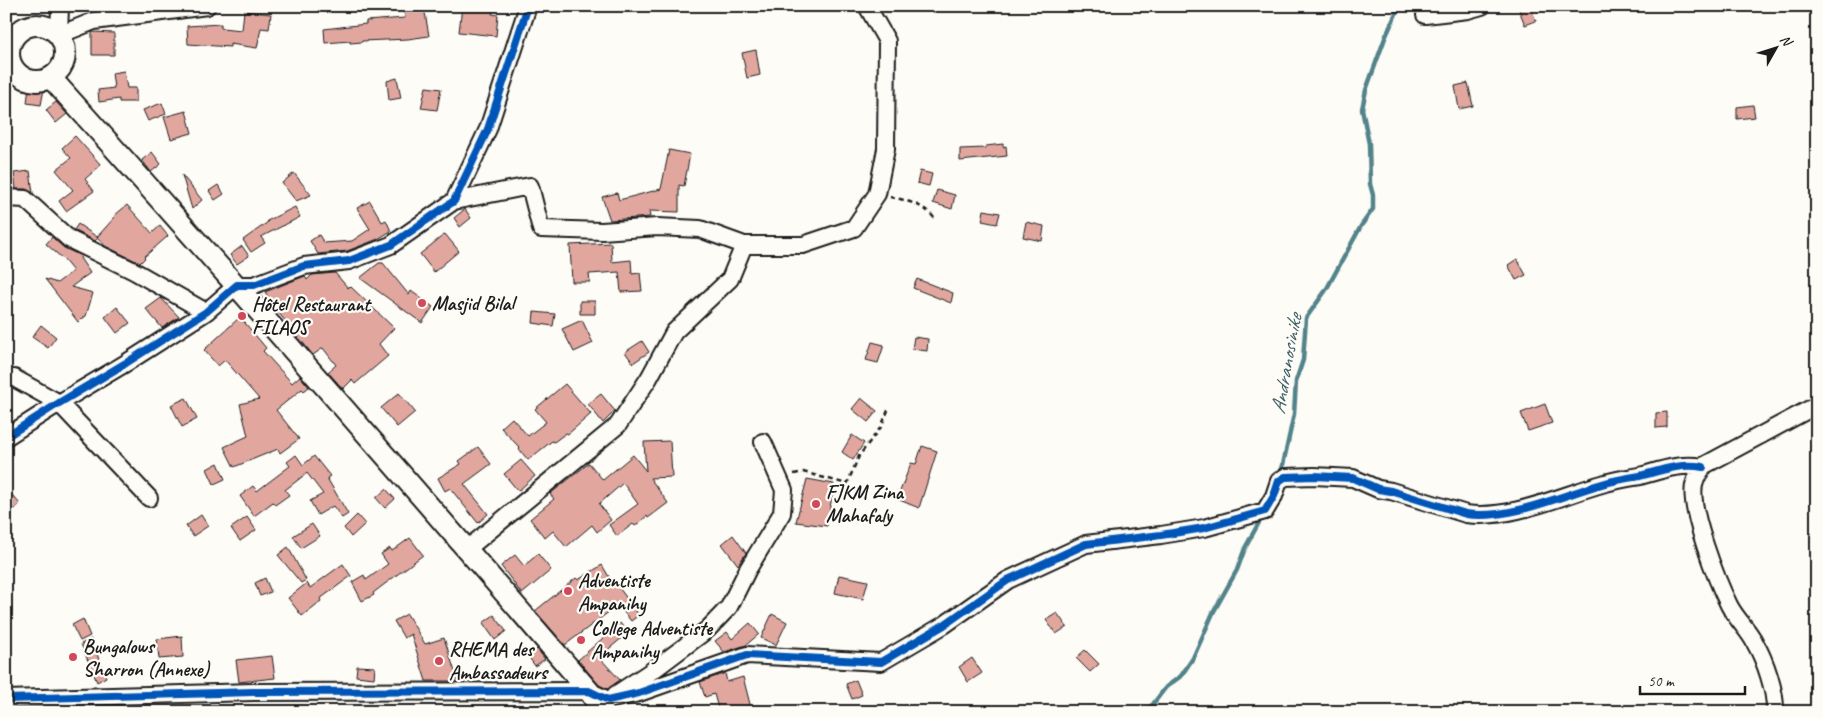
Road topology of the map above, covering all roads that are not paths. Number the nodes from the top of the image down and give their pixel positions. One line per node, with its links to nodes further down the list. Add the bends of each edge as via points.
1 (60, 6): 7 (street)
2 (207, 6): 7 (street, via 94,21)
3 (528, 6): 12 (street, via 488,129)
4 (867, 6): 13 (street, via 887,41 886,149 877,194 854,228 803,245)
5 (1482, 6): 6 (street)
6 (1425, 15)
7 (59, 35): 8 (main road, via 41,25 22,29); 10 (main road, via 66,50 63,66)
8 (8, 44): 9 (main road)
9 (12, 75): 10 (main road, via 34,82)
10 (52, 78): 14 (main road)
11 (6, 198): 15 (street, via 25,199 70,239)
12 (454, 201): 13 (street, via 530,186 541,229 700,229); 14 (street, via 391,245 349,261 304,266 254,285)
13 (744, 245): 23 (street, via 730,280 674,332 650,378 618,425)
14 (237, 285): 15 (street); 23 (main road)
15 (206, 312): 17 (street)
16 (6, 378): 17 (street, via 14,378)
17 (58, 403): 19 (street); 22 (street)
18 (1817, 404): 21 (street)
19 (6, 437)
20 (763, 442): 26 (street, via 784,490 782,513 729,607 708,628)
21 (1703, 467): 26 (street, via 1672,467 1511,511 1476,515 1378,489 1353,478 1285,477 1265,511 1204,528 1086,544 1008,580 944,625 881,662 746,655); 27 (street, via 1694,486 1697,521 1726,598 1738,621 1755,642 1773,691)
22 (149, 498)
23 (467, 549): 24 (main road)
24 (589, 690): 25 (street, via 253,692); 26 (main road)
25 (6, 699)
26 (605, 706)
27 (1774, 712)

